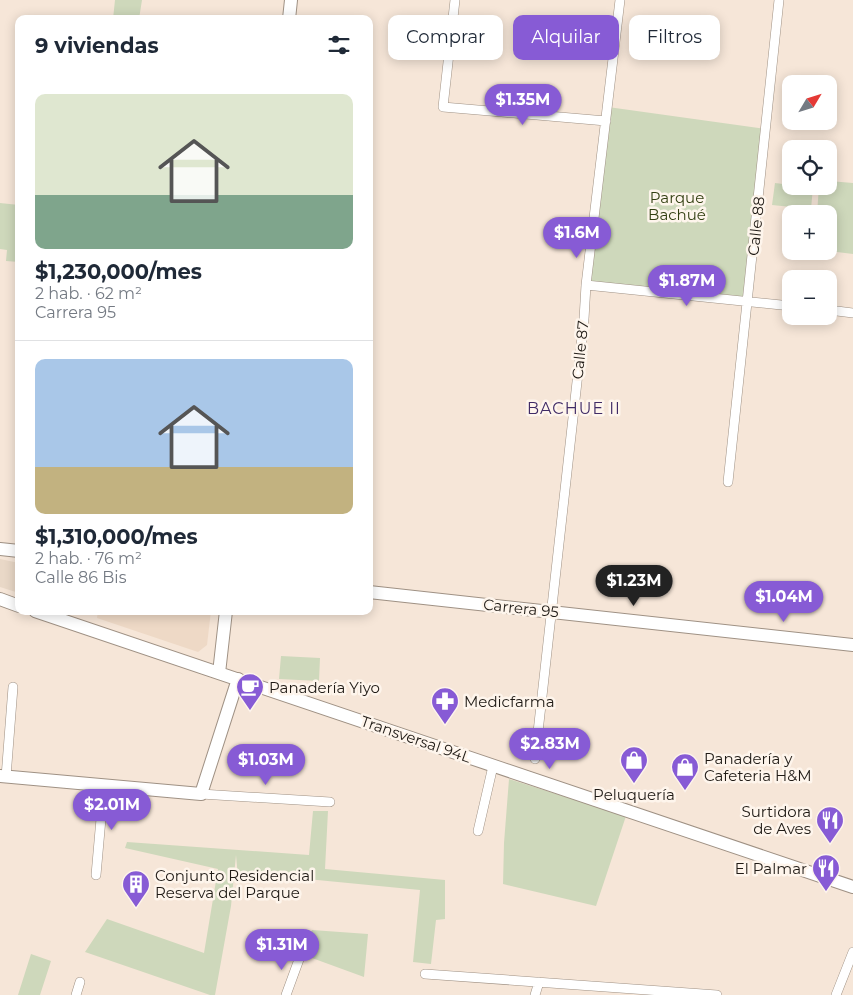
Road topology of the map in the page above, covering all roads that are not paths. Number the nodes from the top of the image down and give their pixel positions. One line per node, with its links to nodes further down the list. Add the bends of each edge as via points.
1 (291, 0): 5 (street)
2 (455, 0): 6 (street, via 443,107)
3 (620, 0): 6 (street, Calle 87)
4 (780, 0): 8 (street, Calle 88)
5 (289, 15)
6 (606, 121): 7 (street, Calle 87)
7 (586, 285): 8 (street); 18 (street, Calle 87)
8 (748, 302): 9 (street); 12 (street, Calle 88)
9 (782, 305)
10 (837, 311): 11 (street)
11 (853, 313)
12 (728, 482)
13 (0, 549): 14 (street)
14 (15, 551)
15 (373, 592): 18 (street, Carrera 95)
16 (0, 599): 17 (street)
17 (15, 605)
18 (552, 612): 21 (street, Carrera 95); 25 (street, Calle 87)
19 (47, 615): 22 (street, Transversal 94L)
20 (226, 615): 22 (street)
21 (853, 644)
22 (219, 673): 23 (street, Transversal 94L)
23 (238, 679): 26 (street, Transversal 94L); 29 (street)
24 (13, 687): 27 (street)
25 (535, 759)
26 (493, 766): 31 (street); 33 (street, Transversal 94L)
27 (3, 777): 28 (street)
28 (104, 786): 29 (street); 32 (street)
29 (201, 794): 30 (street)
30 (330, 802)
31 (478, 832)
32 (96, 875)
33 (853, 887)
34 (853, 952): 43 (street)
35 (301, 954): 40 (street)
36 (425, 974): 38 (street)
37 (80, 982): 39 (street)
38 (539, 982): 41 (street); 42 (street)
39 (76, 995)
40 (286, 995)
41 (535, 995)
42 (717, 995)
43 (836, 995)

